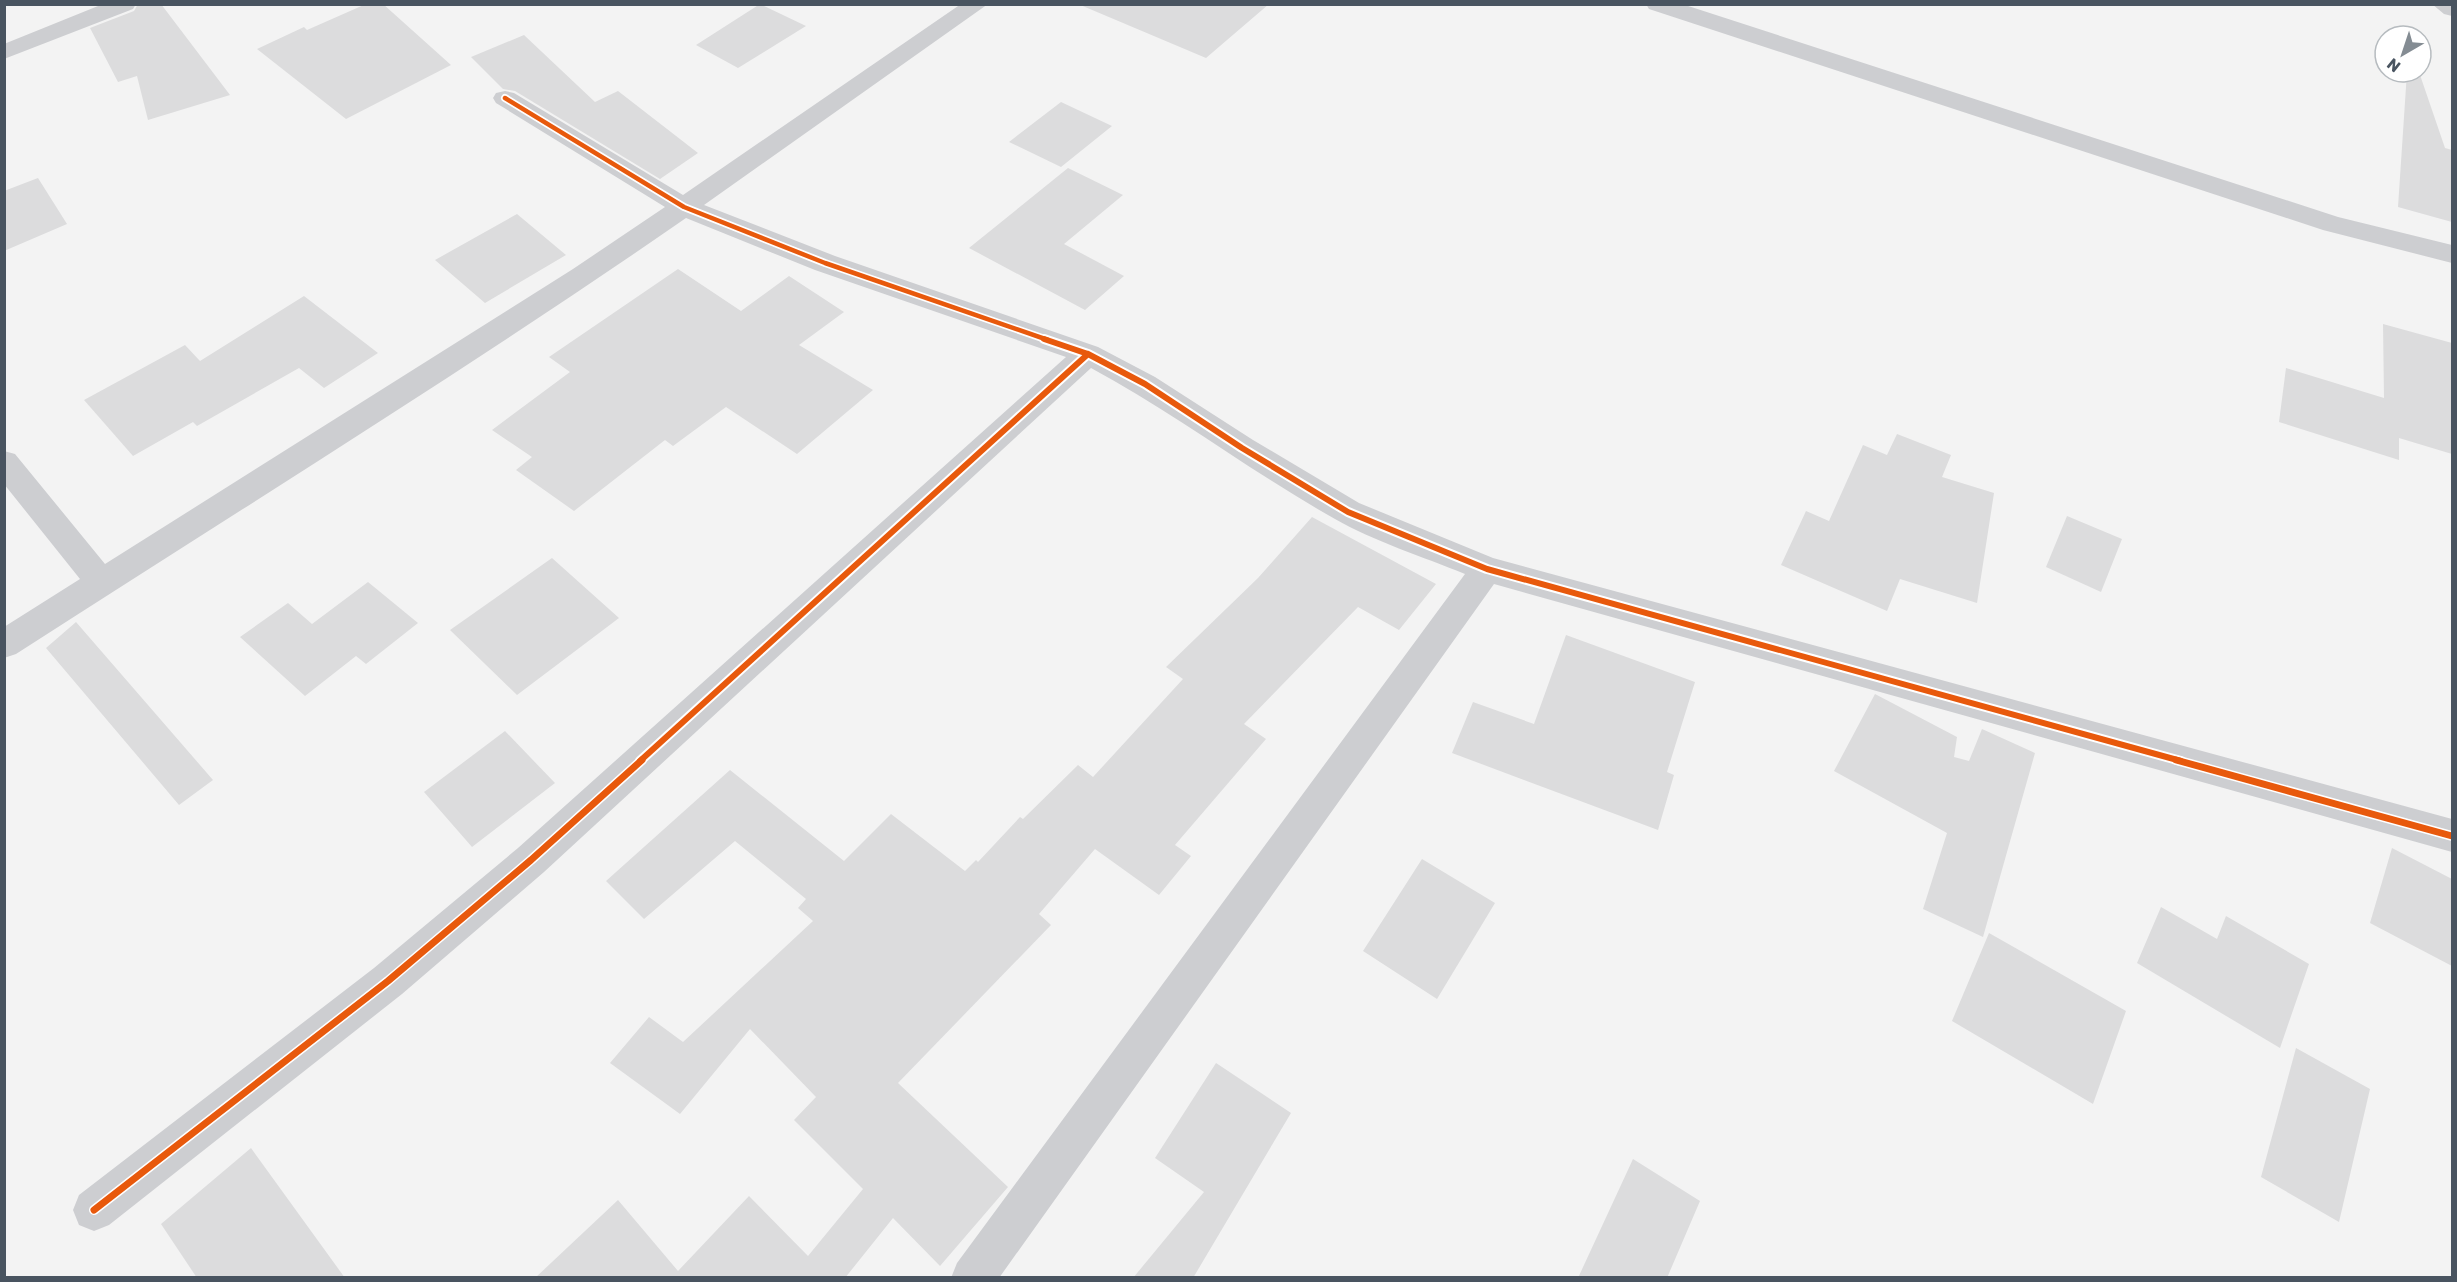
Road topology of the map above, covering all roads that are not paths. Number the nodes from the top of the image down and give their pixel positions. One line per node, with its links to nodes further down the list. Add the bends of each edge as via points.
1 (125, 4): 6 (street)
2 (977, 4): 8 (street)
3 (1657, 4): 9 (street, via 2332,224)
4 (2443, 4): 5 (street)
5 (2452, 9)
6 (4, 52)
7 (505, 98): 8 (street)
8 (684, 207): 10 (street, via 825,263); 13 (street, via 584,276)
9 (2452, 254)
10 (1088, 354): 12 (street, via 1145,384 1348,512); 16 (street, via 531,860 388,981)
11 (4, 462): 13 (street)
12 (1487, 569): 15 (street); 17 (street)
13 (102, 583): 14 (street)
14 (4, 644)
15 (2452, 836)
16 (94, 1210)
17 (972, 1278)

